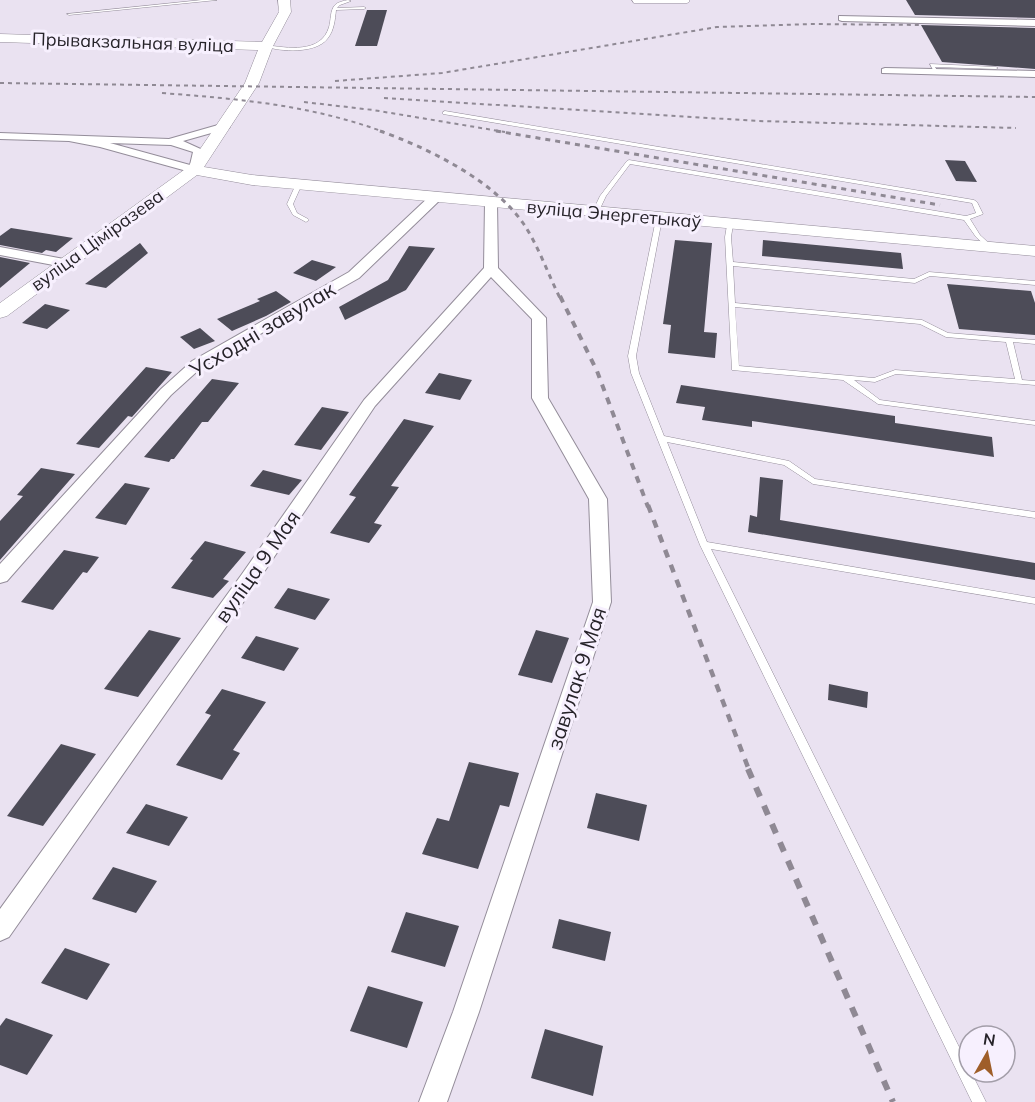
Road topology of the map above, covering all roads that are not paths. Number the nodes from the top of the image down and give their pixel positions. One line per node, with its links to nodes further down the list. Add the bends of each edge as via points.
1 (215, 0): 8 (lane)
2 (284, 0): 12 (main road, вуліца Ціміразева, via 285,12)
3 (634, 0): 4 (lane)
4 (687, 0)
5 (349, 1): 7 (lane, via 333,6)
6 (364, 8): 7 (lane)
7 (334, 9): 12 (lane, via 328,36 316,46)
8 (69, 14)
9 (842, 18): 10 (street)
10 (1035, 23)
11 (0, 38): 12 (main road, Прывакзальная вуліца)
12 (267, 46): 18 (main road, вуліца Ціміразева, via 252,83)
13 (996, 68): 15 (lane, via 932,65)
14 (885, 71): 15 (street)
15 (936, 72): 16 (street)
16 (1035, 74)
17 (445, 113): 27 (lane, via 974,202 980,214)
18 (225, 126): 21 (street, via 177,140); 22 (main road, вуліца Ціміразева)
19 (0, 136): 20 (street)
20 (66, 137): 21 (street); 22 (street)
21 (153, 141): 22 (street, via 199,151)
22 (194, 170): 23 (main road, вуліца Энергетыкаў); 34 (main road, вуліца Ціміразева)
23 (299, 184): 24 (main road, вуліца Энергетыкаў); 29 (lane, via 290,204 295,214)
24 (436, 197): 25 (main road, вуліца Энергетыкаў); 49 (street, Усходні завулак, via 354,275 197,364 166,392)
25 (490, 203): 26 (main road, вуліца Энергетыкаў); 36 (street)
26 (595, 213): 27 (lane, via 628,162); 28 (main road, вуліца Энергетыкаў)
27 (966, 218): 31 (lane)
28 (659, 219): 30 (main road, вуліца Энергетыкаў); 46 (lane, via 632,356)
29 (306, 220)
30 (730, 225): 31 (main road, вуліца Энергетыкаў); 35 (lane)
31 (990, 247): 33 (main road, вуліца Энергетыкаў)
32 (0, 251): 34 (street)
33 (1035, 251)
34 (64, 263): 39 (main road, вуліца Ціміразева)
35 (730, 264): 37 (lane, via 915,281 929,274); 38 (lane)
36 (491, 269): 51 (street, вуліца 9 Мая, via 369,403); 52 (street, завулак 9 Мая, via 539,318 540,398 598,499 602,602)
37 (1035, 283)
38 (732, 305): 40 (lane, via 922,322 946,335); 42 (lane, via 735,368)
39 (0, 312)
40 (1008, 340): 41 (lane); 43 (lane)
41 (1035, 342)
42 (846, 378): 43 (lane, via 875,380 895,372); 45 (lane, via 878,402)
43 (1019, 382): 44 (lane)
44 (1035, 383)
45 (1035, 423)
46 (661, 438): 47 (lane, via 786,463 813,481); 48 (lane)
47 (1035, 515)
48 (704, 545): 50 (lane); 53 (lane)
49 (0, 576)
50 (1035, 601)
51 (0, 929)
52 (433, 1102)
53 (979, 1102)

